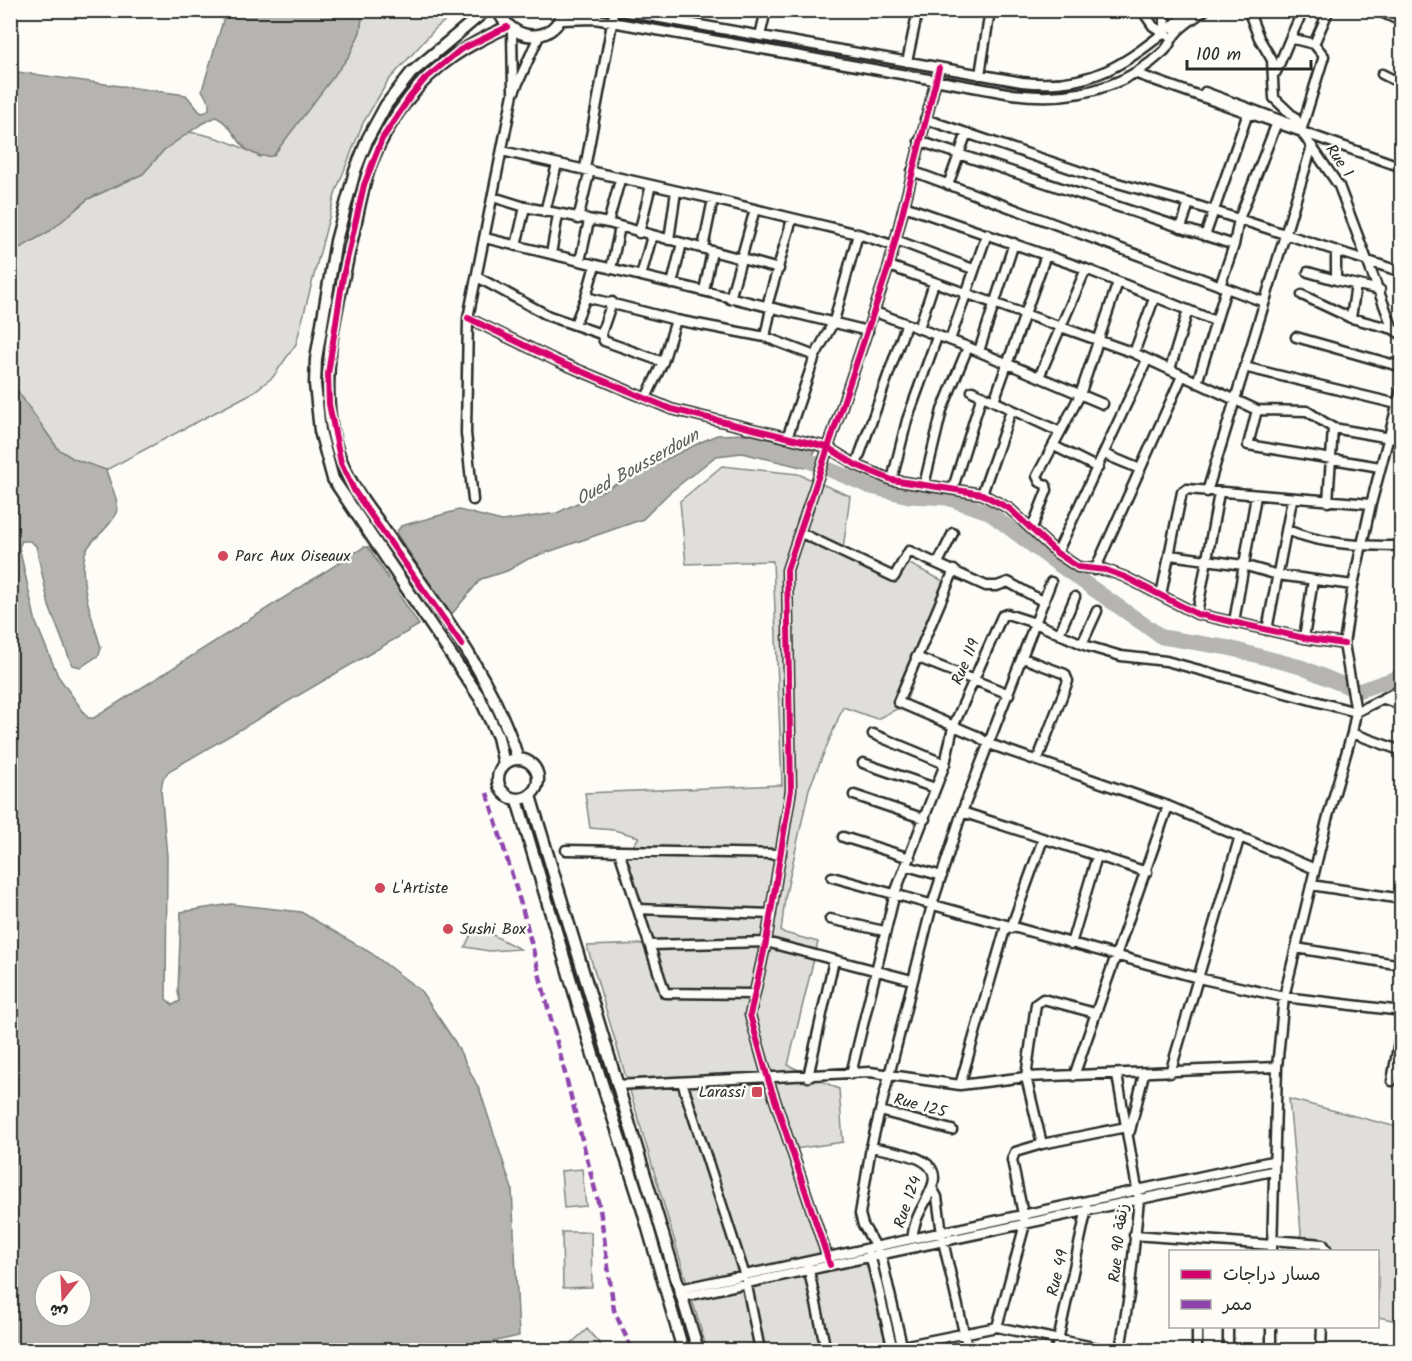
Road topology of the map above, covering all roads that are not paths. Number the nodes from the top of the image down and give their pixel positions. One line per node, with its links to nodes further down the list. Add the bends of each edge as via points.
1 (486, 10): 230 (main road, via 411,73 378,117 355,171 336,241 316,359 316,406 333,479 451,652 489,715)
2 (498, 10): 19 (main road)
3 (615, 10): 18 (street); 22 (street)
4 (766, 10): 22 (street)
5 (918, 10): 26 (street)
6 (975, 10): 15 (street)
7 (1142, 10): 20 (street, via 1153,26)
8 (1160, 10): 20 (street, via 1165,20)
9 (1192, 10): 20 (street)
10 (1205, 10): 23 (street)
11 (1248, 10): 30 (street, Rue 1)
12 (1303, 10): 24 (street)
13 (1329, 10): 25 (street)
14 (1377, 10): 17 (street)
15 (990, 12): 32 (street)
16 (563, 15): 18 (street); 21 (main road, via 555,27)
17 (1401, 21)
18 (612, 23): 33 (street); 47 (street)
19 (510, 29): 21 (main road, via 525,36); 35 (street); 227 (main road, via 460,50 426,79 382,139 364,185 333,336 328,404 341,463 356,492 493,696)
20 (1164, 32): 23 (street); 32 (street, via 1116,68 1085,80 1041,84)
21 (539, 36): 35 (street)
22 (760, 36): 26 (street)
23 (1171, 40): 27 (street, via 1162,54)
24 (1289, 41): 25 (street); 30 (street)
25 (1314, 44): 39 (street, via 1324,56)
26 (907, 62): 28 (street)
27 (1144, 66): 29 (street); 39 (street, via 1151,73 1250,108)
28 (939, 68): 32 (street); 33 (street)
29 (1134, 73): 33 (street, via 1098,90 1046,97); 36 (street)
30 (1275, 74): 39 (street, Rue 1, via 1274,98 1296,119)
31 (1382, 74): 34 (street)
32 (980, 75)
33 (935, 81): 37 (street)
34 (1401, 84)
35 (513, 94): 43 (street)
36 (1248, 114): 38 (street); 59 (street)
37 (925, 119): 40 (street); 41 (street)
38 (1276, 125): 39 (street); 64 (street)
39 (1301, 131): 42 (street, Rue 1); 46 (street)
40 (966, 135): 44 (street); 55 (street)
41 (919, 141): 44 (street); 48 (street)
42 (1312, 146): 74 (street); 87 (street, Rue 1, via 1339,186)
43 (502, 151): 45 (street); 53 (street)
44 (960, 154): 51 (street); 68 (street)
45 (557, 164): 47 (street); 60 (street)
46 (1401, 167)
47 (588, 169): 49 (street); 62 (street)
48 (912, 171): 51 (street); 56 (street)
49 (620, 180): 50 (street); 66 (street)
50 (651, 185): 52 (street); 69 (street)
51 (948, 185): 104 (street)
52 (676, 190): 54 (street); 76 (street)
53 (493, 197): 57 (street); 75 (street)
54 (712, 199): 58 (street); 82 (street)
55 (1189, 203): 59 (street); 68 (street)
56 (904, 206): 71 (street); 78 (street)
57 (525, 207): 60 (street); 81 (street)
58 (755, 209): 63 (street); 86 (street)
59 (1212, 211): 64 (street); 73 (street)
60 (545, 212): 61 (street)
61 (558, 215): 62 (street); 84 (street)
62 (578, 219): 65 (street)
63 (792, 219): 70 (street); 91 (street)
64 (1239, 219): 74 (street); 80 (street)
65 (589, 221): 66 (street); 88 (street)
66 (608, 224): 67 (street)
67 (620, 227): 69 (street); 92 (street)
68 (1181, 228): 73 (street)
69 (639, 233): 72 (street)
70 (858, 234): 78 (street); 122 (street)
71 (987, 234): 79 (street); 93 (street)
72 (652, 236): 76 (street); 97 (street)
73 (1205, 236): 80 (street)
74 (1285, 236): 83 (street); 114 (street)
75 (485, 238): 81 (street); 98 (street)
76 (669, 240): 77 (street)
77 (682, 243): 82 (street); 102 (street)
78 (896, 243): 90 (street); 93 (street)
79 (1014, 243): 85 (street); 113 (street)
80 (1234, 245): 104 (street)
81 (516, 246): 84 (street)
82 (707, 250): 86 (street); 106 (street)
83 (1336, 253): 87 (street); 99 (street)
84 (551, 254): 88 (street)
85 (1046, 255): 94 (street); 118 (street)
86 (742, 259): 91 (street); 111 (street)
87 (1368, 260): 96 (street); 105 (street, Rue 1)
88 (580, 261): 89 (street)
89 (595, 265): 92 (street); 110 (street)
90 (890, 266): 101 (street); 117 (street)
91 (779, 268): 115 (street)
92 (611, 269): 97 (street)
93 (973, 269): 107 (street)
94 (1086, 269): 100 (street); 126 (street)
95 (1308, 272): 99 (street)
96 (1401, 272)
97 (641, 276): 102 (street)
98 (477, 277): 119 (street); 124 (street, via 549,316)
99 (1336, 280): 103 (street)
100 (1118, 282): 108 (street); 136 (street)
101 (934, 283): 107 (street); 127 (street)
102 (672, 284): 106 (street)
103 (1356, 285): 105 (street); 120 (street)
104 (1223, 288): 114 (street); 123 (street)
105 (1380, 290): 128 (street, Rue 1)
106 (704, 291): 111 (street)
107 (966, 294): 113 (street); 135 (street)
108 (1155, 296): 116 (street); 139 (street)
109 (1302, 296): 120 (street)
110 (586, 297): 112 (street); 124 (street)
111 (730, 299): 115 (street)
112 (612, 302): 121 (street); 130 (street)
113 (994, 302): 118 (street); 138 (street)
114 (1264, 302): 145 (street)
115 (769, 307): 122 (street); 132 (street)
116 (1188, 310): 123 (street); 146 (street)
117 (875, 312): 125 (street); 129 (street)
118 (1026, 313): 126 (street); 143 (street)
119 (468, 318): 154 (street); 181 (street, via 466,433)
120 (1351, 318): 128 (street)
121 (676, 320): 132 (street); 142 (street)
122 (834, 321): 129 (street); 140 (street)
123 (1215, 321): 149 (street)
124 (575, 324): 130 (street)
125 (906, 325): 127 (street); 170 (street)
126 (1063, 327): 136 (street); 148 (street)
127 (919, 328): 133 (street)
128 (1393, 329): 131 (street)
129 (868, 331): 167 (street)
130 (601, 334): 142 (street, via 608,345)
131 (1401, 335)
132 (765, 337): 140 (street)
133 (938, 337): 135 (street); 174 (street, via 907,420)
134 (1296, 337): 144 (street)
135 (950, 340): 137 (street)
136 (1099, 340): 139 (street); 153 (street)
137 (968, 346): 138 (street); 175 (street, via 942,410)
138 (979, 351): 143 (street)
139 (1134, 353): 141 (street)
140 (815, 356): 164 (street)
141 (1148, 360): 146 (street); 168 (street)
142 (663, 362): 154 (street)
143 (1008, 364): 148 (street); 155 (street)
144 (1401, 367)
145 (1244, 368): 156 (street); 158 (street)
146 (1170, 369): 147 (street)
147 (1182, 376): 149 (street); 173 (street)
148 (1039, 377): 153 (street)
149 (1197, 383): 156 (street)
150 (972, 391): 152 (street)
151 (1401, 391): 158 (street)
152 (982, 395): 155 (street); 176 (street)
153 (1080, 395): 157 (street); 162 (street)
154 (646, 398): 164 (street, via 702,418)
155 (994, 401): 160 (street)
156 (1235, 402): 159 (street); 177 (street)
157 (1103, 404)
158 (1397, 404): 163 (street)
159 (1257, 410): 161 (street, via 1307,411); 169 (street, via 1248,446)
160 (1011, 411): 162 (street); 179 (street)
161 (1333, 428): 163 (street); 169 (street)
162 (1060, 432): 166 (street)
163 (1388, 436): 165 (street); 171 (street)
164 (787, 438): 167 (street)
165 (1401, 440)
166 (1054, 446): 172 (street); 185 (street, via 1038,476 1047,490)
167 (826, 450): 170 (street); 187 (street)
168 (1104, 454): 172 (street); 173 (street)
169 (1329, 460): 171 (street); 183 (street)
170 (856, 465): 174 (street)
171 (1380, 467): 184 (street)
172 (1098, 468): 191 (street)
173 (1140, 469): 197 (street)
174 (892, 480): 175 (street)
175 (924, 485): 176 (street)
176 (953, 488): 179 (street)
177 (1207, 492): 178 (street); 192 (street, via 1182,492)
178 (1219, 493): 180 (street); 193 (street)
179 (982, 494): 185 (street, via 1010,509)
180 (1256, 496): 182 (street); 195 (street)
181 (473, 500)
182 (1292, 500): 183 (street); 186 (street)
183 (1328, 502): 184 (street)
184 (1371, 504): 189 (street)
185 (1032, 528): 191 (street)
186 (1287, 530): 189 (street, via 1305,538); 198 (street)
187 (800, 532): 194 (street, via 894,577 909,551); 244 (street, via 787,570 791,790)
188 (953, 533): 194 (street)
189 (1362, 546): 190 (street); 201 (street)
190 (1401, 546)
191 (1057, 553): 197 (street, via 1078,567)
192 (1170, 555): 193 (street); 202 (street)
193 (1208, 560): 195 (street); 206 (street)
194 (938, 562): 196 (street)
195 (1243, 565): 198 (street); 207 (street)
196 (954, 570): 204 (street, via 986,586 1008,582); 214 (street)
197 (1095, 570): 202 (street, via 1114,572)
198 (1278, 575): 199 (street); 209 (street)
199 (1313, 580): 201 (street); 211 (street)
200 (1051, 582): 204 (street)
201 (1353, 585): 213 (street)
202 (1161, 594): 206 (street)
203 (1075, 597): 210 (street)
204 (1044, 602): 208 (street)
205 (1097, 611): 212 (street)
206 (1197, 614): 207 (street)
207 (1233, 622): 209 (street)
208 (1035, 623): 210 (street, Rue 119); 215 (street); 216 (street, Rue 119, via 1002,616)
209 (1267, 630): 211 (street)
210 (1059, 634): 212 (street, Rue 119)
211 (1304, 638): 213 (street)
212 (1082, 644): 221 (street, Rue 119, via 1120,656 1166,661)
213 (1344, 644): 221 (street)
214 (916, 657): 216 (street); 222 (street, via 897,702)
215 (1023, 658): 218 (street); 228 (street, via 1065,674 1068,681)
216 (975, 682): 218 (street); 222 (street, Rue 119)
217 (1401, 688): 219 (street)
218 (1009, 694): 225 (street)
219 (1384, 699): 220 (street); 221 (street)
220 (1401, 705)
221 (1356, 712): 224 (street)
222 (953, 727): 225 (street); 231 (street, Rue 119)
223 (873, 734): 231 (street)
224 (1352, 734): 226 (street); 247 (street)
225 (989, 744): 228 (street); 237 (street)
226 (1401, 751)
227 (518, 759): 230 (main road); 234 (main road, via 533,765 538,776)
228 (1037, 761): 236 (street)
229 (863, 763): 232 (street)
230 (504, 764): 235 (main road, via 498,784 506,796)
231 (945, 764): 232 (street, Rue 119)
232 (935, 788): 238 (street, Rue 119)
233 (854, 795): 238 (street)
234 (530, 796): 235 (main road); 288 (main road)
235 (517, 800): 320 (main road)
236 (1168, 806): 239 (street); 248 (street)
237 (962, 812): 241 (street); 249 (street)
238 (925, 819): 246 (street, Rue 119)
239 (1240, 836): 247 (street); 268 (street)
240 (843, 837): 246 (street)
241 (1043, 839): 245 (street); 258 (street)
242 (566, 850): 243 (street)
243 (619, 851): 244 (street); 255 (street)
244 (781, 854): 256 (street)
245 (1097, 856): 248 (street); 261 (street)
246 (909, 862): 249 (street); 252 (street, Rue 119)
247 (1315, 869): 251 (street)
248 (1147, 872): 264 (street)
249 (942, 876): 254 (street)
250 (832, 877): 252 (street)
251 (1311, 885): 253 (street); 263 (street)
252 (895, 893): 254 (street); 259 (street, Rue 119)
253 (1401, 899)
254 (932, 906): 258 (street); 269 (street)
255 (638, 909): 256 (street); 262 (street)
256 (771, 914): 260 (street)
257 (830, 919): 259 (street)
258 (1008, 927): 261 (street); 289 (street)
259 (884, 931): 267 (street, Rue 119)
260 (766, 942): 262 (street); 265 (street); 270 (street)
261 (1071, 944): 264 (street)
262 (650, 945): 270 (street, via 665,993)
263 (1296, 948): 266 (street); 271 (street)
264 (1115, 955): 268 (street); 273 (street)
265 (834, 960): 267 (street); 283 (street)
266 (1401, 965)
267 (874, 971): 269 (street); 278 (street, Rue 119)
268 (1198, 978): 271 (street); 277 (street)
269 (912, 980): 279 (street)
270 (752, 994): 285 (street, via 750,1015)
271 (1284, 997): 272 (street); 276 (street)
272 (1401, 1011)
273 (1095, 1013): 282 (street); 284 (street, via 1038,1001 1033,1010)
274 (1401, 1024): 275 (street)
275 (1400, 1045): 286 (street)
276 (1277, 1067): 277 (street); 295 (street)
277 (1170, 1073): 280 (street)
278 (851, 1074): 279 (street); 283 (street)
279 (890, 1074): 289 (street); 290 (street)
280 (1144, 1074): 281 (street); 291 (street, Rue 90 زنقة)
281 (1117, 1075): 282 (street); 291 (street)
282 (1074, 1076): 284 (street)
283 (808, 1077): 285 (street)
284 (1026, 1077): 289 (street); 293 (street)
285 (768, 1079): 287 (street); 307 (street)
286 (1392, 1081)
287 (682, 1082): 288 (street); 309 (street)
288 (617, 1085): 310 (main road)
289 (960, 1085)
290 (880, 1111): 292 (street, Rue 125); 294 (street)
291 (1129, 1126): 293 (street); 298 (street, Rue 90 زنقة)
292 (952, 1130)
293 (1042, 1144): 300 (street, via 1018,1149 1013,1155)
294 (871, 1147): 297 (street, Rue 124, via 929,1164); 306 (street, via 860,1210)
295 (1272, 1161): 296 (street); 298 (street)
296 (1272, 1171): 298 (street); 304 (street)
297 (932, 1188): 302 (street, via 937,1197); 303 (street, Rue 124, via 916,1216)
298 (1139, 1195): 299 (street); 301 (street, Rue 90 زنقة)
299 (1086, 1206): 300 (street); 317 (street, Rue 49)
300 (1025, 1219): 302 (street); 311 (street)
301 (1134, 1235): 304 (street); 327 (street, Rue 90 زنقة)
302 (942, 1237): 303 (street); 306 (street); 316 (street)
303 (912, 1239): 306 (street)
304 (1272, 1245): 305 (street, via 1323,1244)
305 (1327, 1250)
306 (875, 1252): 307 (street); 318 (street); 319 (street)
307 (829, 1262): 308 (street)
308 (808, 1266): 309 (street); 323 (street)
309 (746, 1279): 310 (street); 322 (street)
310 (681, 1293): 321 (main road)
311 (998, 1327): 316 (street); 317 (street)
312 (1197, 1328): 328 (street)
313 (1228, 1328): 329 (street)
314 (1271, 1328): 330 (street)
315 (1322, 1328): 331 (street)
316 (964, 1334): 319 (street); 324 (street)
317 (1058, 1340): 325 (street, Rue 49); 326 (street)
318 (892, 1349): 319 (street)
319 (903, 1349)
320 (683, 1350)
321 (698, 1350)
322 (760, 1350)
323 (826, 1350)
324 (968, 1350)
325 (1056, 1350)
326 (1108, 1350)
327 (1120, 1350)
328 (1197, 1350)
329 (1228, 1350)
330 (1271, 1350)
331 (1321, 1350)

